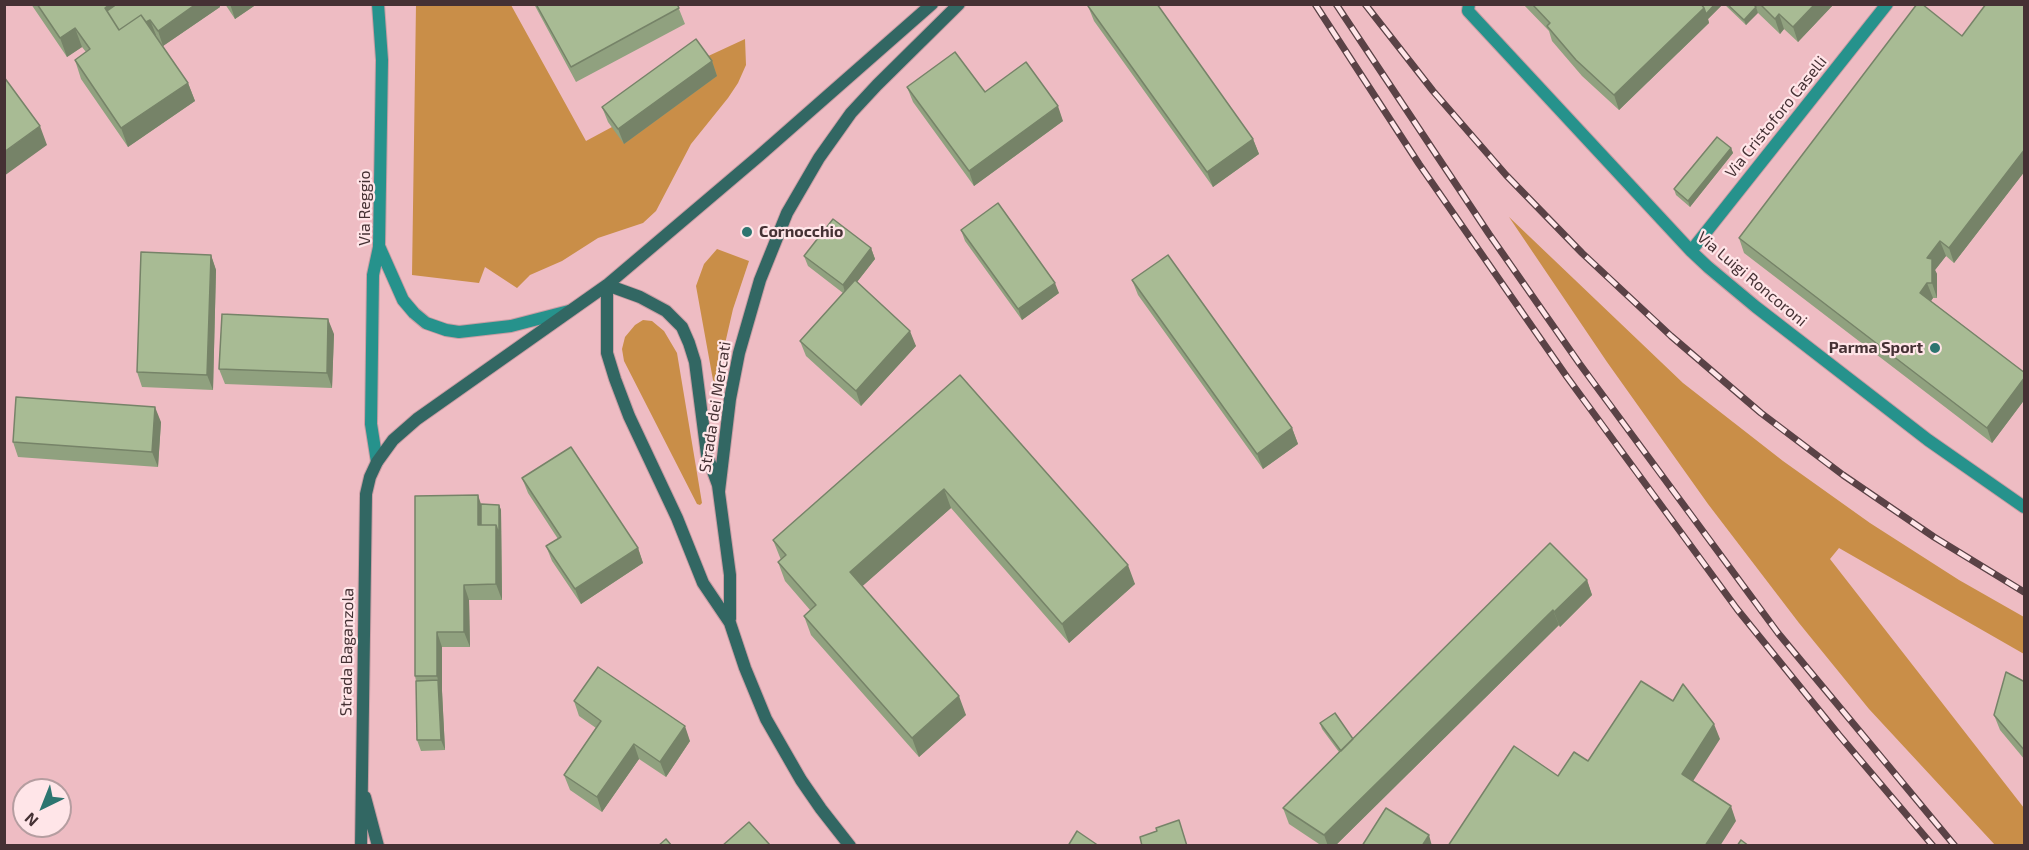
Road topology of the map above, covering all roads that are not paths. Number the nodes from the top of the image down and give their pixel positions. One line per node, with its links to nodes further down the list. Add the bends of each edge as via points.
1 (378, 4): 6 (street, Via Reggio, via 382,60)
2 (932, 4): 8 (street)
3 (959, 4): 11 (street, Strada dei Mercati, via 851,113 813,166 787,213 760,280 739,353)
4 (1887, 4): 7 (street, Via Cristoforo Caselli)
5 (1469, 8): 7 (street, Via Luigi Roncoroni)
6 (380, 246): 9 (street, Via Reggio, via 403,300 421,319 439,328 459,332 482,330); 10 (street, Strada Baganzola, via 373,271 371,424)
7 (1690, 251): 12 (street, Via Luigi Roncoroni, via 1893,414)
8 (607, 285): 9 (street, Strada Baganzola); 11 (street, Strada dei Mercati, via 666,311 686,335 695,362 707,454); 13 (street, Strada dei Mercati, via 607,353 615,379 703,583)
9 (569, 311): 10 (street, Strada Baganzola, via 417,419 393,440)
10 (377, 462): 14 (street, Strada Baganzola, via 366,494)
11 (719, 491): 13 (street, Strada dei Mercati, via 730,575)
12 (2025, 507)
13 (730, 623): 17 (street, Strada dei Mercati, via 755,697 774,736)
14 (361, 772): 15 (street, Strada Baganzola); 16 (street)
15 (361, 846)
16 (378, 846)
17 (850, 846)

